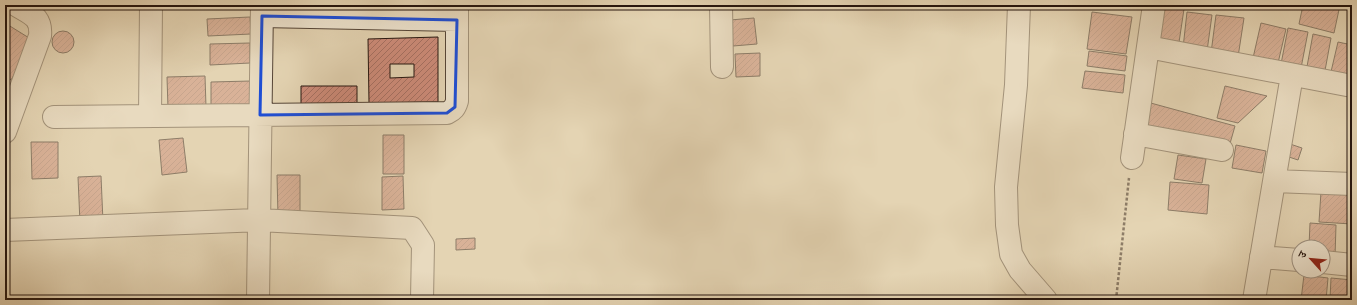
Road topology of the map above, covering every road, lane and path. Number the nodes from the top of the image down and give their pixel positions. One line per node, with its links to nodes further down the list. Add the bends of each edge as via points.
1 (16, 5): 15 (street, via 35,17 41,28)
2 (151, 5): 13 (street)
3 (721, 5): 9 (street)
4 (1019, 5): 29 (street, via 1016,84 1006,187 1007,225 1011,254 1020,270)
5 (1154, 5): 8 (street)
6 (262, 11): 7 (street); 12 (street)
7 (457, 12): 12 (street, via 457,101 452,111)
8 (1148, 47): 10 (street); 16 (street)
9 (722, 67)
10 (1292, 75): 11 (street); 19 (street)
11 (1352, 86)
12 (260, 115): 13 (street); 21 (street)
13 (150, 116): 14 (street)
14 (54, 117)
15 (5, 132)
16 (1135, 134): 17 (street); 18 (street)
17 (1222, 150)
18 (1132, 158): 30 (path)
19 (1274, 181): 20 (street); 23 (street)
20 (1352, 184)
21 (259, 220): 22 (street); 27 (street); 28 (street, via 412,228 423,245)
22 (5, 230)
23 (1261, 257): 24 (street); 31 (street)
24 (1291, 259)
25 (1331, 263): 26 (street)
26 (1352, 265)
27 (258, 300)
28 (422, 300)
29 (1046, 300)
30 (1116, 300)
31 (1254, 300)

